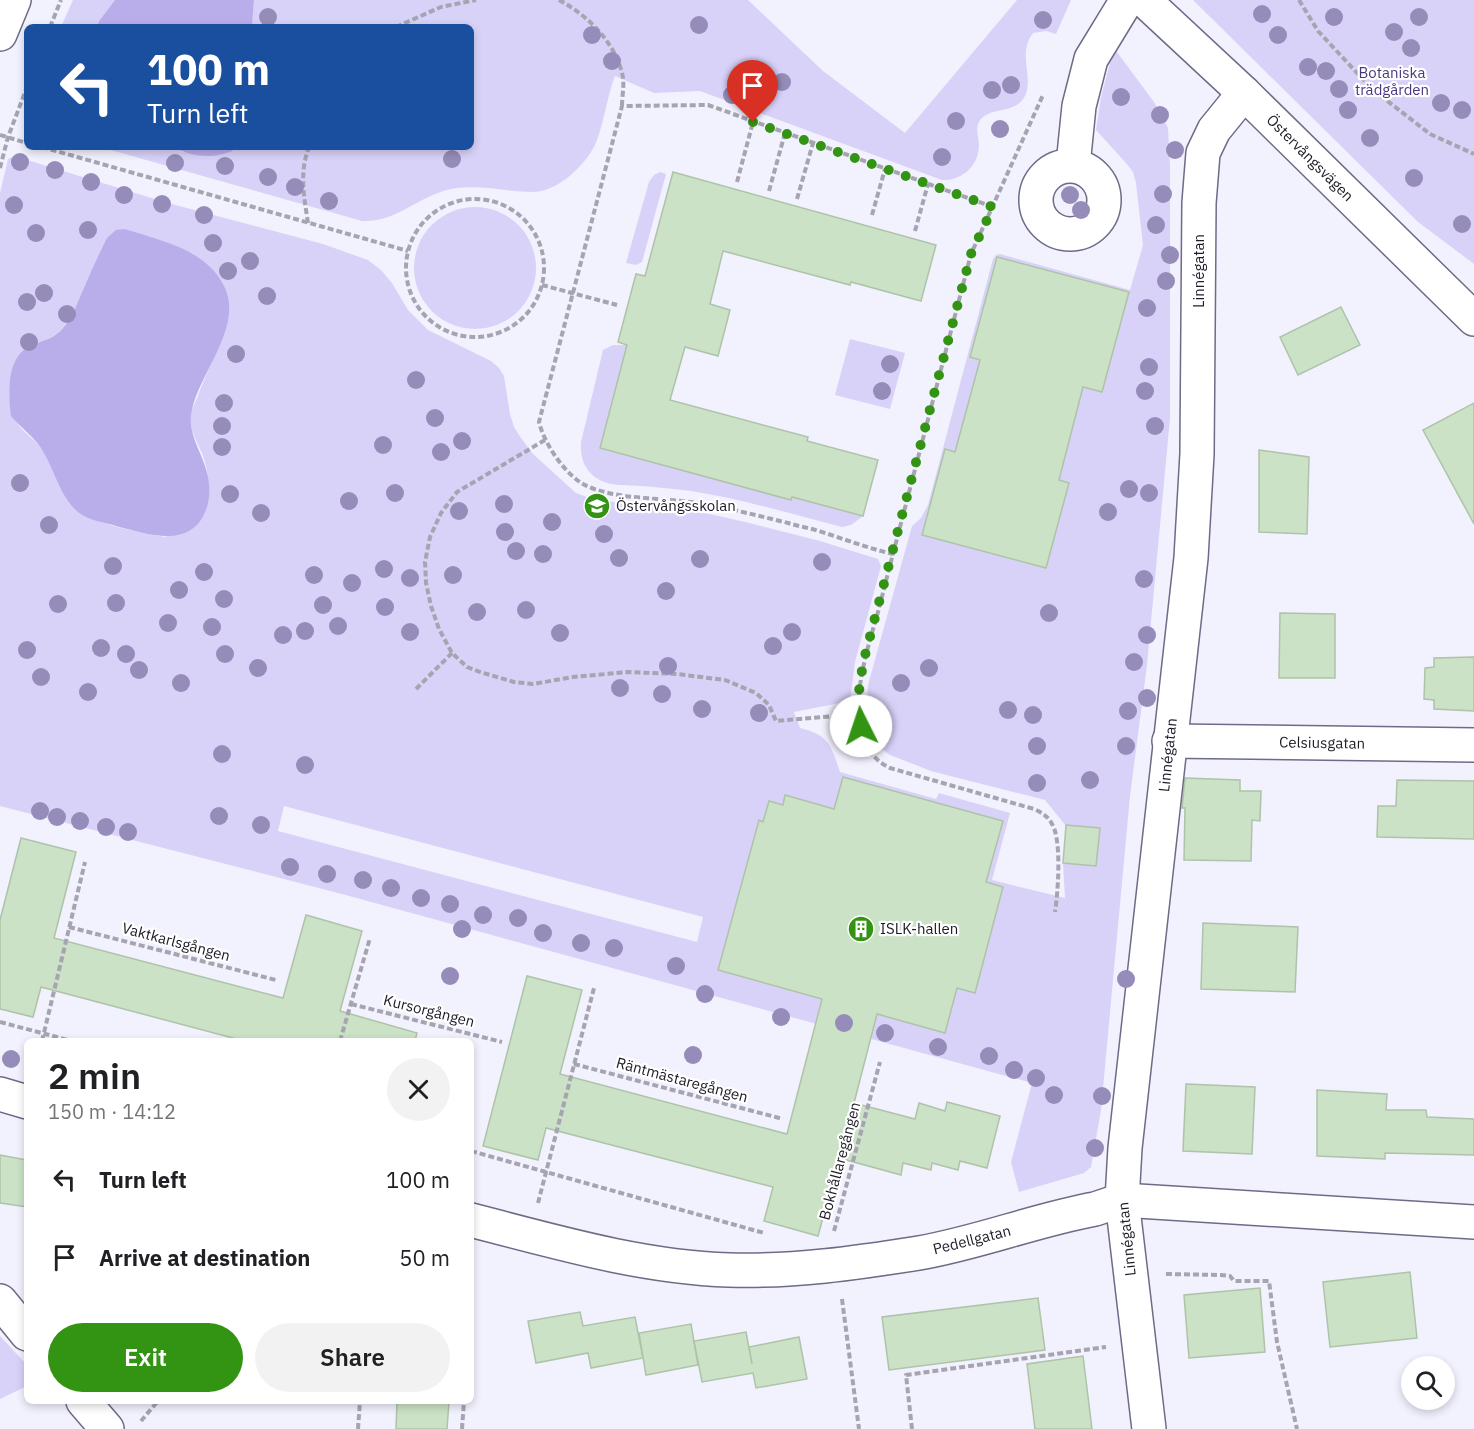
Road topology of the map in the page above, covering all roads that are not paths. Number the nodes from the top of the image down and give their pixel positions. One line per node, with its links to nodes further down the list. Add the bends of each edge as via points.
1 (14, 0): 4 (street)
2 (1127, 0): 6 (street, via 1090,59 1079,106)
3 (1144, 0): 5 (street, Östervångsvägen)
4 (0, 34)
5 (1245, 93): 7 (street, Östervångsvägen); 8 (street, Linnégatan, via 1214,130 1203,153 1196,477 1191,558)
6 (1073, 165)
7 (1474, 319)
8 (1169, 741): 9 (street, Celsiusgatan); 12 (street, Linnégatan)
9 (1474, 745)
10 (0, 1095): 11 (street)
11 (24, 1101)
12 (1122, 1200): 13 (street, Pedellgatan, via 931,1250 834,1253 771,1270 692,1267 623,1258); 14 (street, Pedellgatan); 19 (street, Linnégatan)
13 (474, 1221)
14 (1474, 1222)
15 (0, 1301): 16 (street)
16 (24, 1330)
17 (86, 1404): 18 (street)
18 (107, 1429)
19 (1149, 1429)

